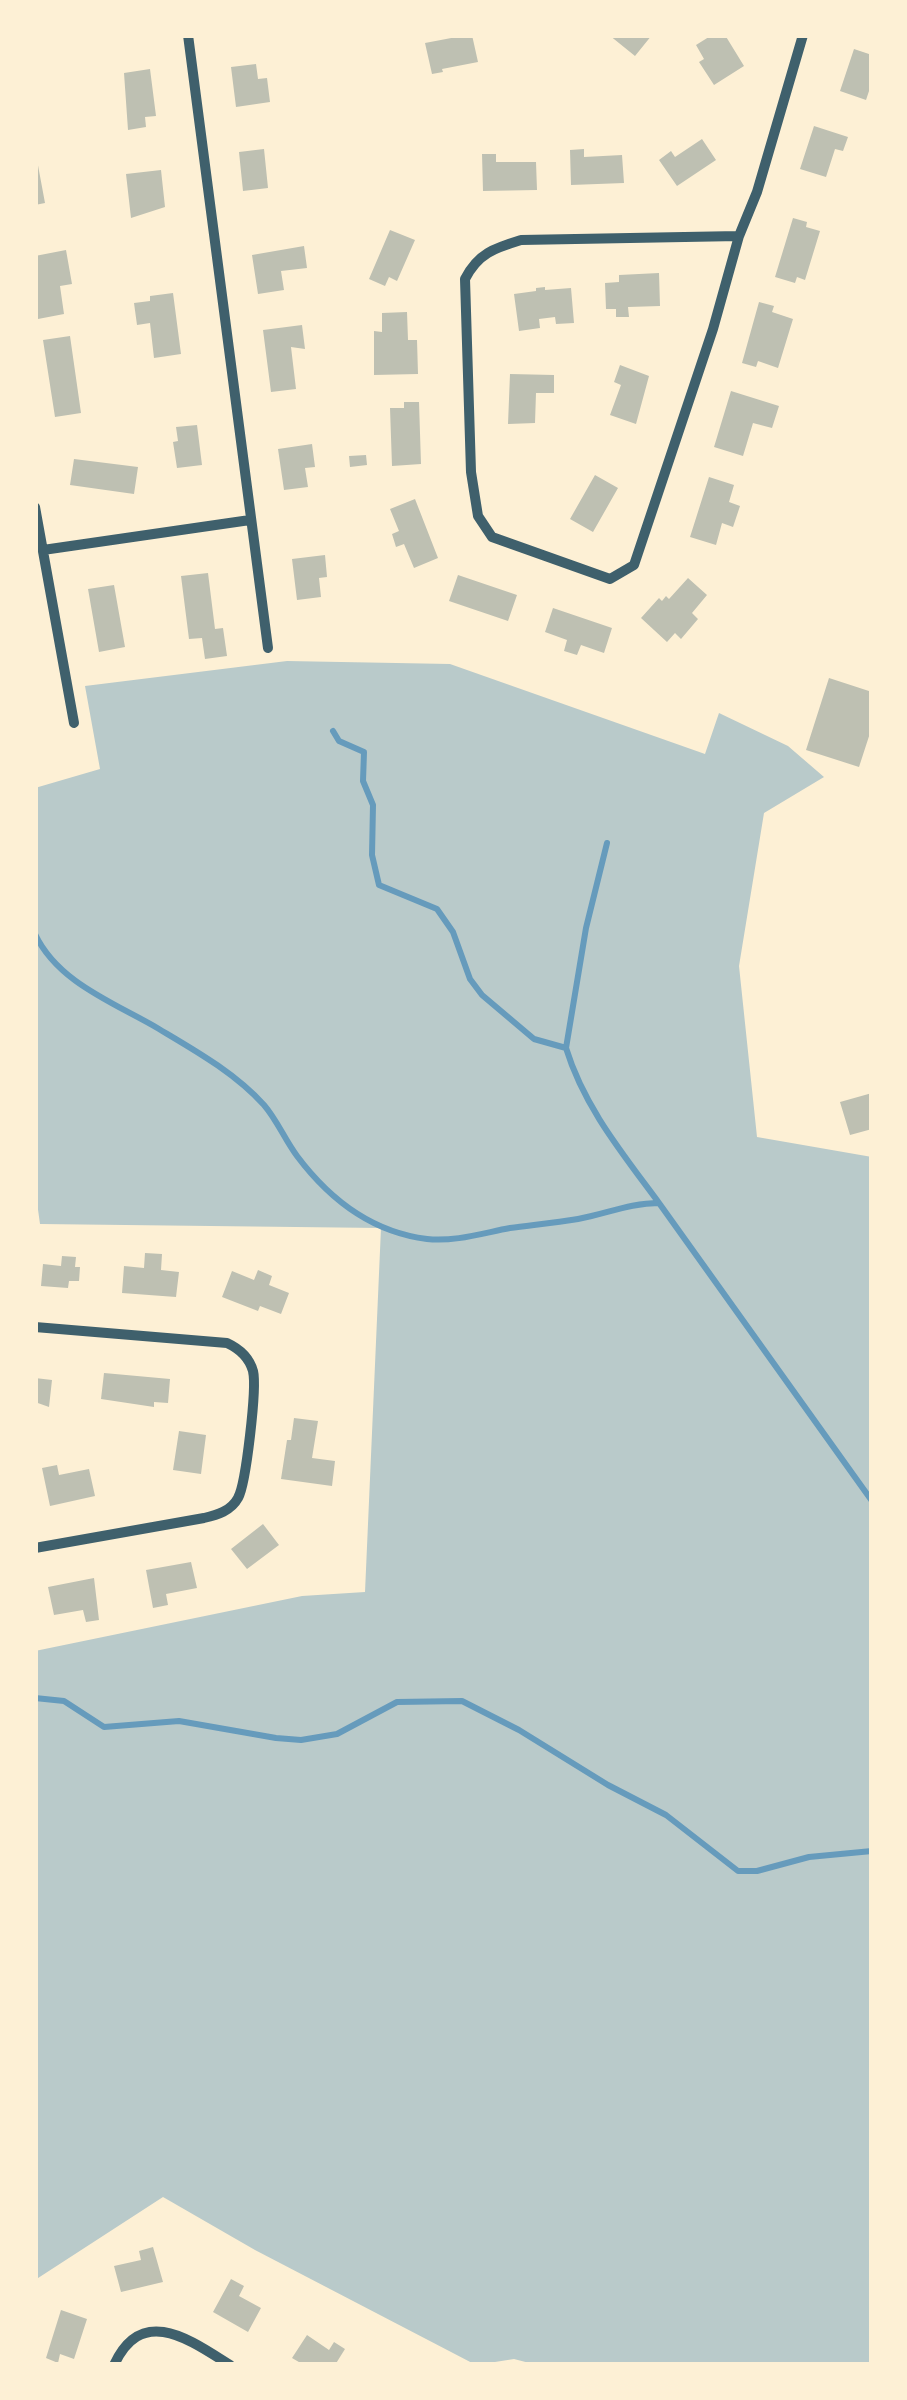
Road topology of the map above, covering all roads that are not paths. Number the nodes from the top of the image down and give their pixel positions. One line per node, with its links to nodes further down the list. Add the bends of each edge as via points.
1 (188, 35): 5 (street)
2 (803, 35): 3 (street)
3 (739, 236): 3 (street, via 522,240 474,260 465,279 470,472 478,516 492,538 610,578 634,565)
4 (35, 507): 6 (street)
5 (250, 520): 6 (street); 7 (street)
6 (43, 550): 8 (street)
7 (268, 648)
8 (74, 723)
9 (35, 1328): 10 (street, via 227,1343 248,1359 254,1383 243,1482 231,1507 204,1518)
10 (35, 1548)
11 (114, 2365): 12 (street, via 132,2339 162,2331)
12 (230, 2365)

